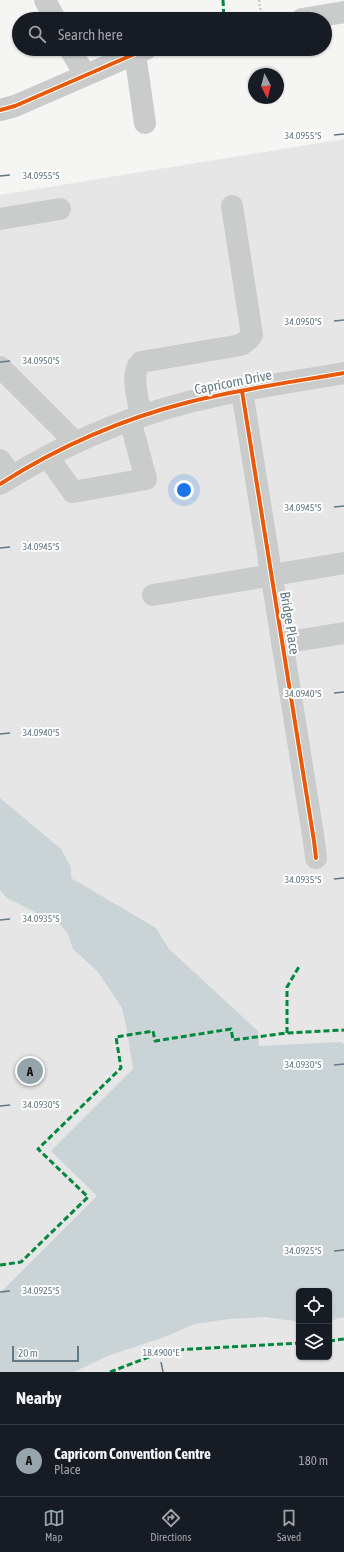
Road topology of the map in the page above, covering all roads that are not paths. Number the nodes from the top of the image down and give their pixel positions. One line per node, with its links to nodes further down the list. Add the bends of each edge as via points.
1 (45, 0): 2 (street)
2 (51, 12)
3 (344, 12): 4 (street)
4 (332, 14)
5 (74, 56): 8 (street)
6 (129, 56): 8 (street)
7 (140, 56): 10 (street)
8 (85, 75): 9 (street, via 15,106)
9 (0, 110)
10 (145, 123)
11 (232, 206): 17 (street, via 252,335 241,345 141,362 134,376)
12 (60, 210): 13 (street)
13 (0, 219)
14 (0, 367): 18 (street)
15 (344, 373): 16 (street, Capricorn Drive)
16 (242, 390): 17 (street, Capricorn Drive); 22 (street, Bridge Place)
17 (136, 418): 18 (street, Capricorn Drive); 19 (street, via 146,479 73,492)
18 (75, 442): 19 (street, Capricorn Drive)
19 (48, 457): 20 (street, Capricorn Drive)
20 (4, 473)
21 (344, 563): 22 (street)
22 (272, 575): 23 (street); 25 (street, Bridge Place)
23 (153, 595)
24 (344, 633): 25 (street)
25 (282, 642): 26 (street, Bridge Place)
26 (316, 858)

